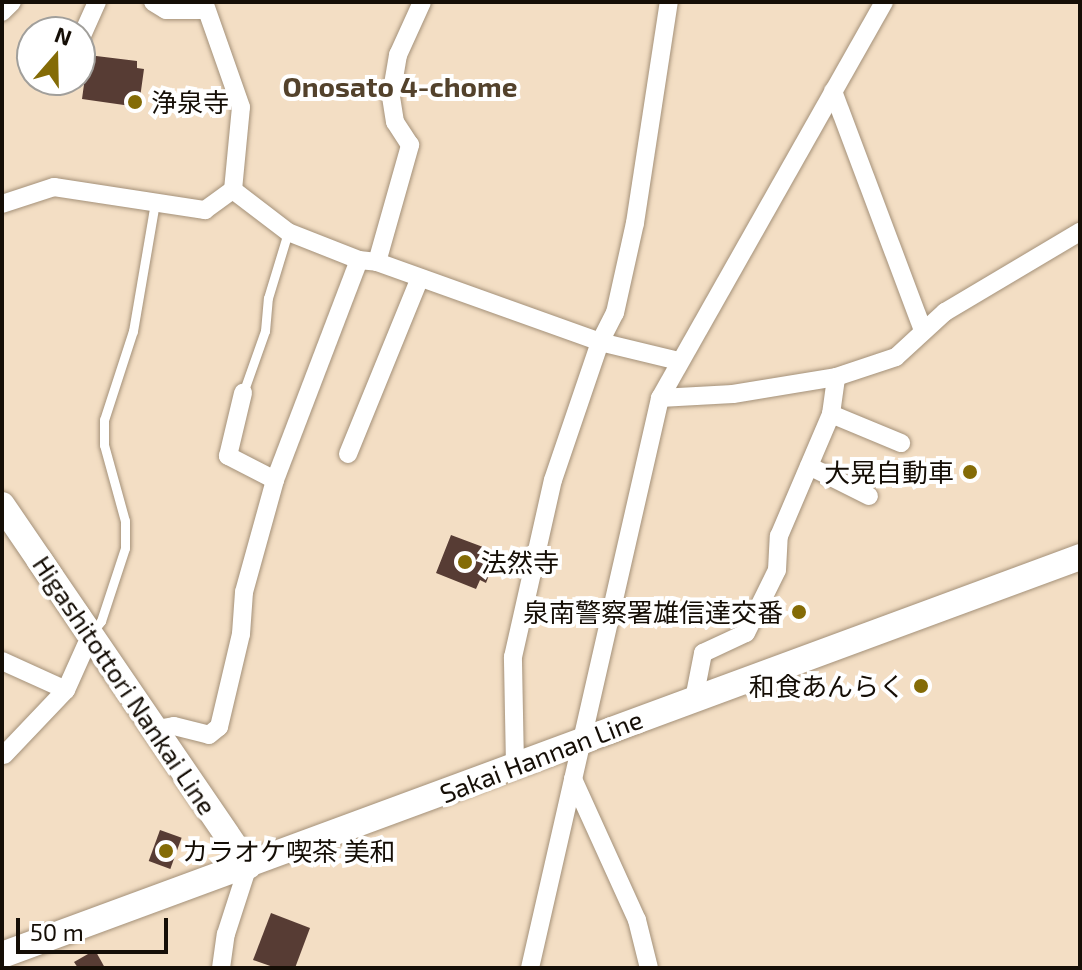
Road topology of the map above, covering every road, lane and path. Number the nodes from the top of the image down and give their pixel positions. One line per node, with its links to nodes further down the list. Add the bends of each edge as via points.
1 (12, 2): 7 (street)
2 (153, 2): 6 (street, via 166,10)
3 (422, 2): 14 (street, via 398,55 391,96 395,122 410,145)
4 (669, 2): 17 (street, via 635,223 615,313)
5 (884, 2): 8 (street)
6 (205, 6): 9 (street, via 241,107)
7 (2, 12)
8 (833, 91): 16 (street); 18 (street)
9 (233, 190): 10 (street, via 205,210); 12 (street)
10 (155, 202): 11 (street, via 54,187); 30 (lane, via 133,331 104,420 104,445 125,521 125,548 101,621)
11 (2, 204)
12 (288, 232): 14 (street); 20 (lane, via 268,298 265,331)
13 (1080, 232): 16 (street)
14 (368, 261): 15 (street); 26 (street)
15 (420, 278): 17 (street); 24 (street)
16 (923, 330): 19 (street, via 896,357)
17 (600, 342): 18 (street); 37 (street, via 553,480 513,657)
18 (679, 361): 21 (street)
19 (836, 377): 21 (street, via 733,394); 22 (street)
20 (243, 393): 26 (street, via 228,456)
21 (660, 398): 35 (street)
22 (831, 414): 23 (street); 25 (street)
23 (901, 443)
24 (348, 454)
25 (809, 466): 27 (street); 33 (street, via 779,536 777,570 746,633 703,653)
26 (275, 480): 34 (street, via 244,592 241,634 219,727 209,735 174,726)
27 (869, 496)
28 (2, 505): 30 (main road, Higashitottori Nankai Line)
29 (1080, 557): 33 (main road, Sakai Hannan Line)
30 (91, 634): 32 (street); 34 (main road, Higashitottori Nankai Line)
31 (2, 661): 32 (street)
32 (66, 690): 36 (street)
33 (694, 699): 35 (main road, Sakai Hannan Line)
34 (157, 729): 39 (main road, Higashitottori Nankai Line)
35 (583, 740): 37 (main road, Sakai Hannan Line); 38 (street)
36 (4, 755)
37 (515, 766): 39 (main road, Sakai Hannan Line)
38 (573, 779): 42 (street); 43 (street, via 637,920)
39 (248, 866): 40 (main road, Sakai Hannan Line); 41 (street)
40 (2, 955)
41 (221, 968)
42 (530, 968)
43 (649, 968)

